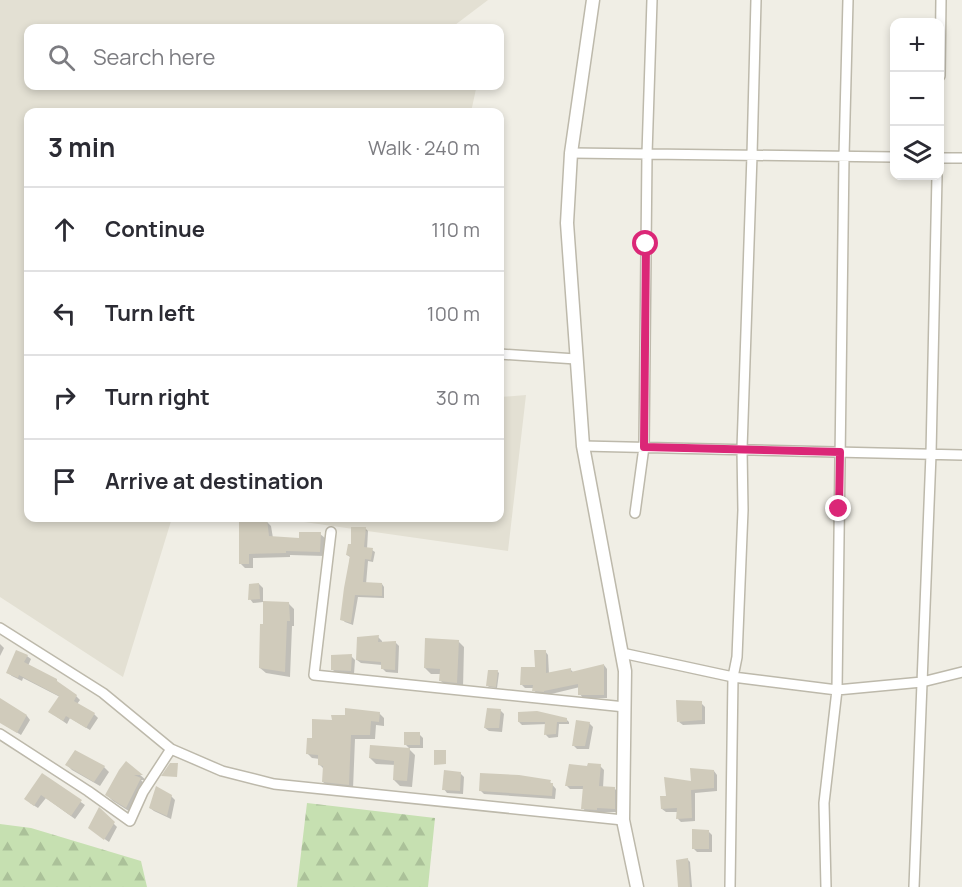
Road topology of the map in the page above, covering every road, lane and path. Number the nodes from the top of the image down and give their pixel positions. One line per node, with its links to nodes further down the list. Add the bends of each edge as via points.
1 (593, 0): 7 (street)
2 (652, 0): 8 (street)
3 (756, 0): 9 (street)
4 (848, 0): 10 (street)
5 (941, 0): 6 (street)
6 (939, 72)
7 (572, 153): 8 (street); 16 (street, via 567,223)
8 (647, 154): 9 (street); 18 (street)
9 (752, 155): 10 (street); 19 (street)
10 (844, 156): 11 (street); 20 (street)
11 (890, 157)
12 (944, 158): 13 (street)
13 (962, 158)
14 (937, 180): 21 (street)
15 (504, 354): 16 (street)
16 (576, 359): 17 (street)
17 (583, 446): 18 (street); 26 (street)
18 (644, 447): 19 (street); 23 (street)
19 (742, 450): 20 (street); 28 (street, via 743,510)
20 (840, 452): 21 (street); 30 (street)
21 (931, 454): 22 (street); 29 (street)
22 (962, 455)
23 (634, 513)
24 (331, 532): 31 (street, via 314,675)
25 (0, 628): 33 (street, via 104,693)
26 (622, 653): 28 (street); 31 (street)
27 (962, 672): 29 (street)
28 (733, 677): 30 (street); 36 (street)
29 (922, 682): 30 (street); 38 (street)
30 (837, 690): 37 (street, via 824,803)
31 (625, 707): 34 (street)
32 (0, 734): 33 (street, via 130,821 143,792)
33 (171, 749): 34 (street, via 222,771 274,783)
34 (622, 820): 35 (street)
35 (637, 887)
36 (730, 887)
37 (826, 887)
38 (914, 887)

